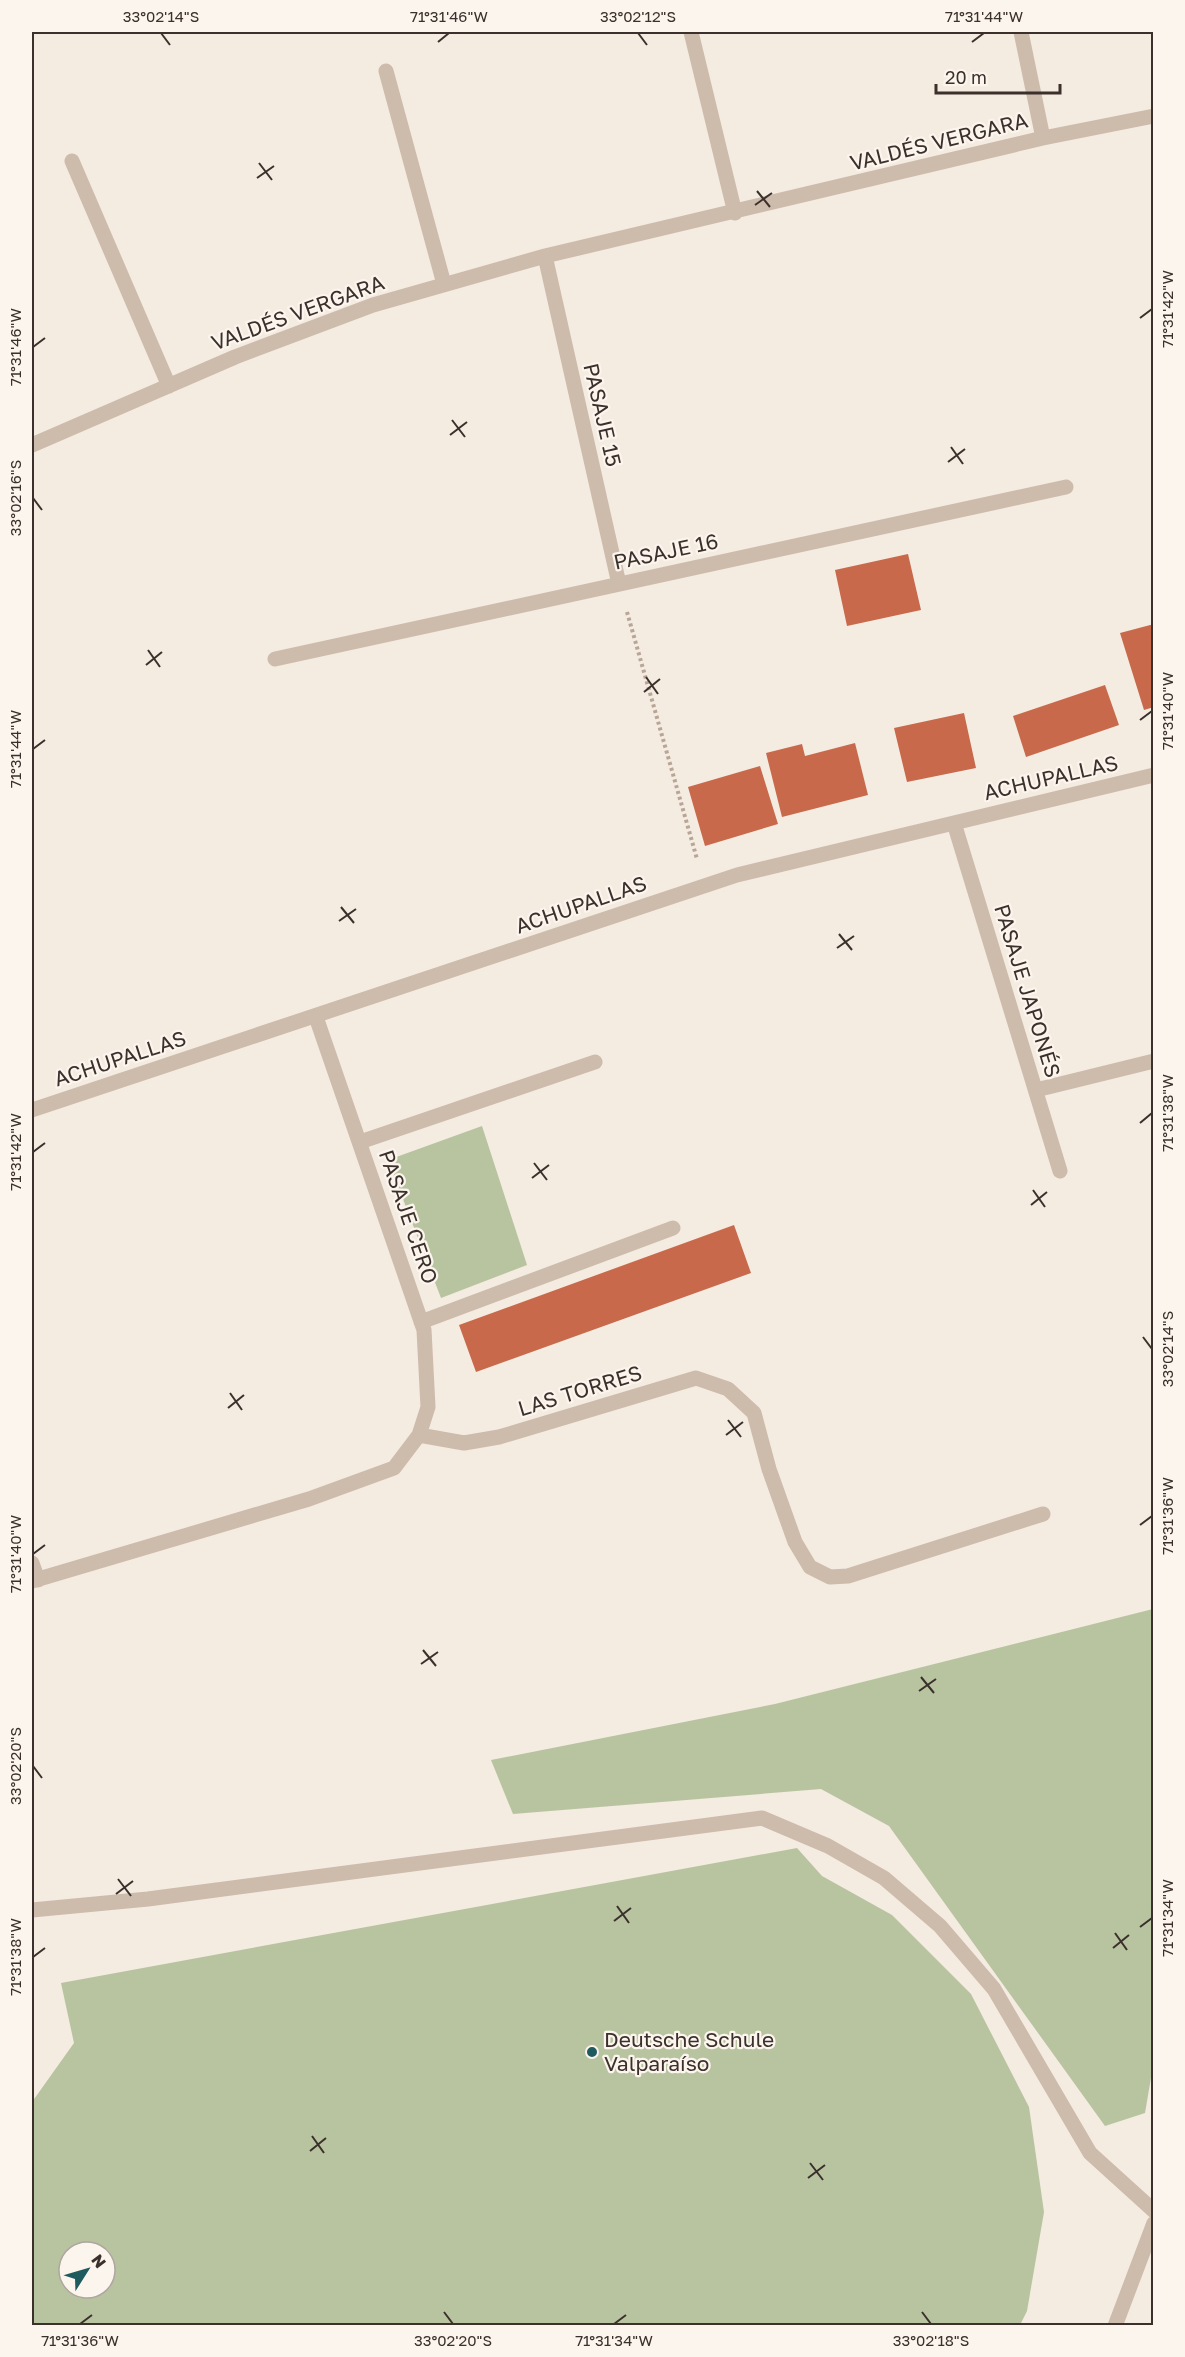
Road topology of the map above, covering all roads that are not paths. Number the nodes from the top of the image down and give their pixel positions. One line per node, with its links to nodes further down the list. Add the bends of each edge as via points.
1 (691, 32): 7 (street)
2 (1021, 32): 5 (street)
3 (386, 71): 9 (street)
4 (1154, 116): 5 (street, VALDÉS VERGARA)
5 (1043, 138): 7 (street, VALDÉS VERGARA)
6 (72, 161): 10 (street)
7 (735, 213): 8 (street, VALDÉS VERGARA)
8 (544, 256): 9 (street, VALDÉS VERGARA); 13 (street, PASAJE 15)
9 (444, 285): 10 (street, VALDÉS VERGARA, via 373,304)
10 (169, 386): 11 (street, VALDÉS VERGARA)
11 (32, 446)
12 (1066, 487): 13 (street, PASAJE 16)
13 (619, 584): 14 (street, PASAJE 16)
14 (275, 659)
15 (1154, 775): 16 (street, ACHUPALLAS)
16 (954, 823): 17 (street, ACHUPALLAS, via 737,875); 20 (street, PASAJE JAPONÉS)
17 (316, 1017): 21 (street, ACHUPALLAS); 22 (street, PASAJE CERO)
18 (595, 1062): 22 (street)
19 (1154, 1062): 20 (street)
20 (1036, 1090): 23 (street, PASAJE JAPONÉS)
21 (32, 1110)
22 (360, 1142): 25 (street, PASAJE CERO)
23 (1060, 1171)
24 (673, 1228): 25 (street)
25 (421, 1322): 26 (street, PASAJE CERO, via 428,1407)
26 (419, 1435): 27 (street, LAS TORRES, via 464,1443 499,1437 696,1378 728,1389 754,1413 795,1542 810,1567 830,1577 848,1576); 29 (street, via 394,1468 309,1498)
27 (1043, 1514)
28 (32, 1563): 29 (street)
29 (35, 1580)
30 (32, 1910): 31 (street, via 148,1899 762,1818 828,1846 884,1878 940,1926 994,1989 1090,2153)
31 (1154, 2211)
32 (1154, 2223): 33 (street)
33 (1115, 2325)

